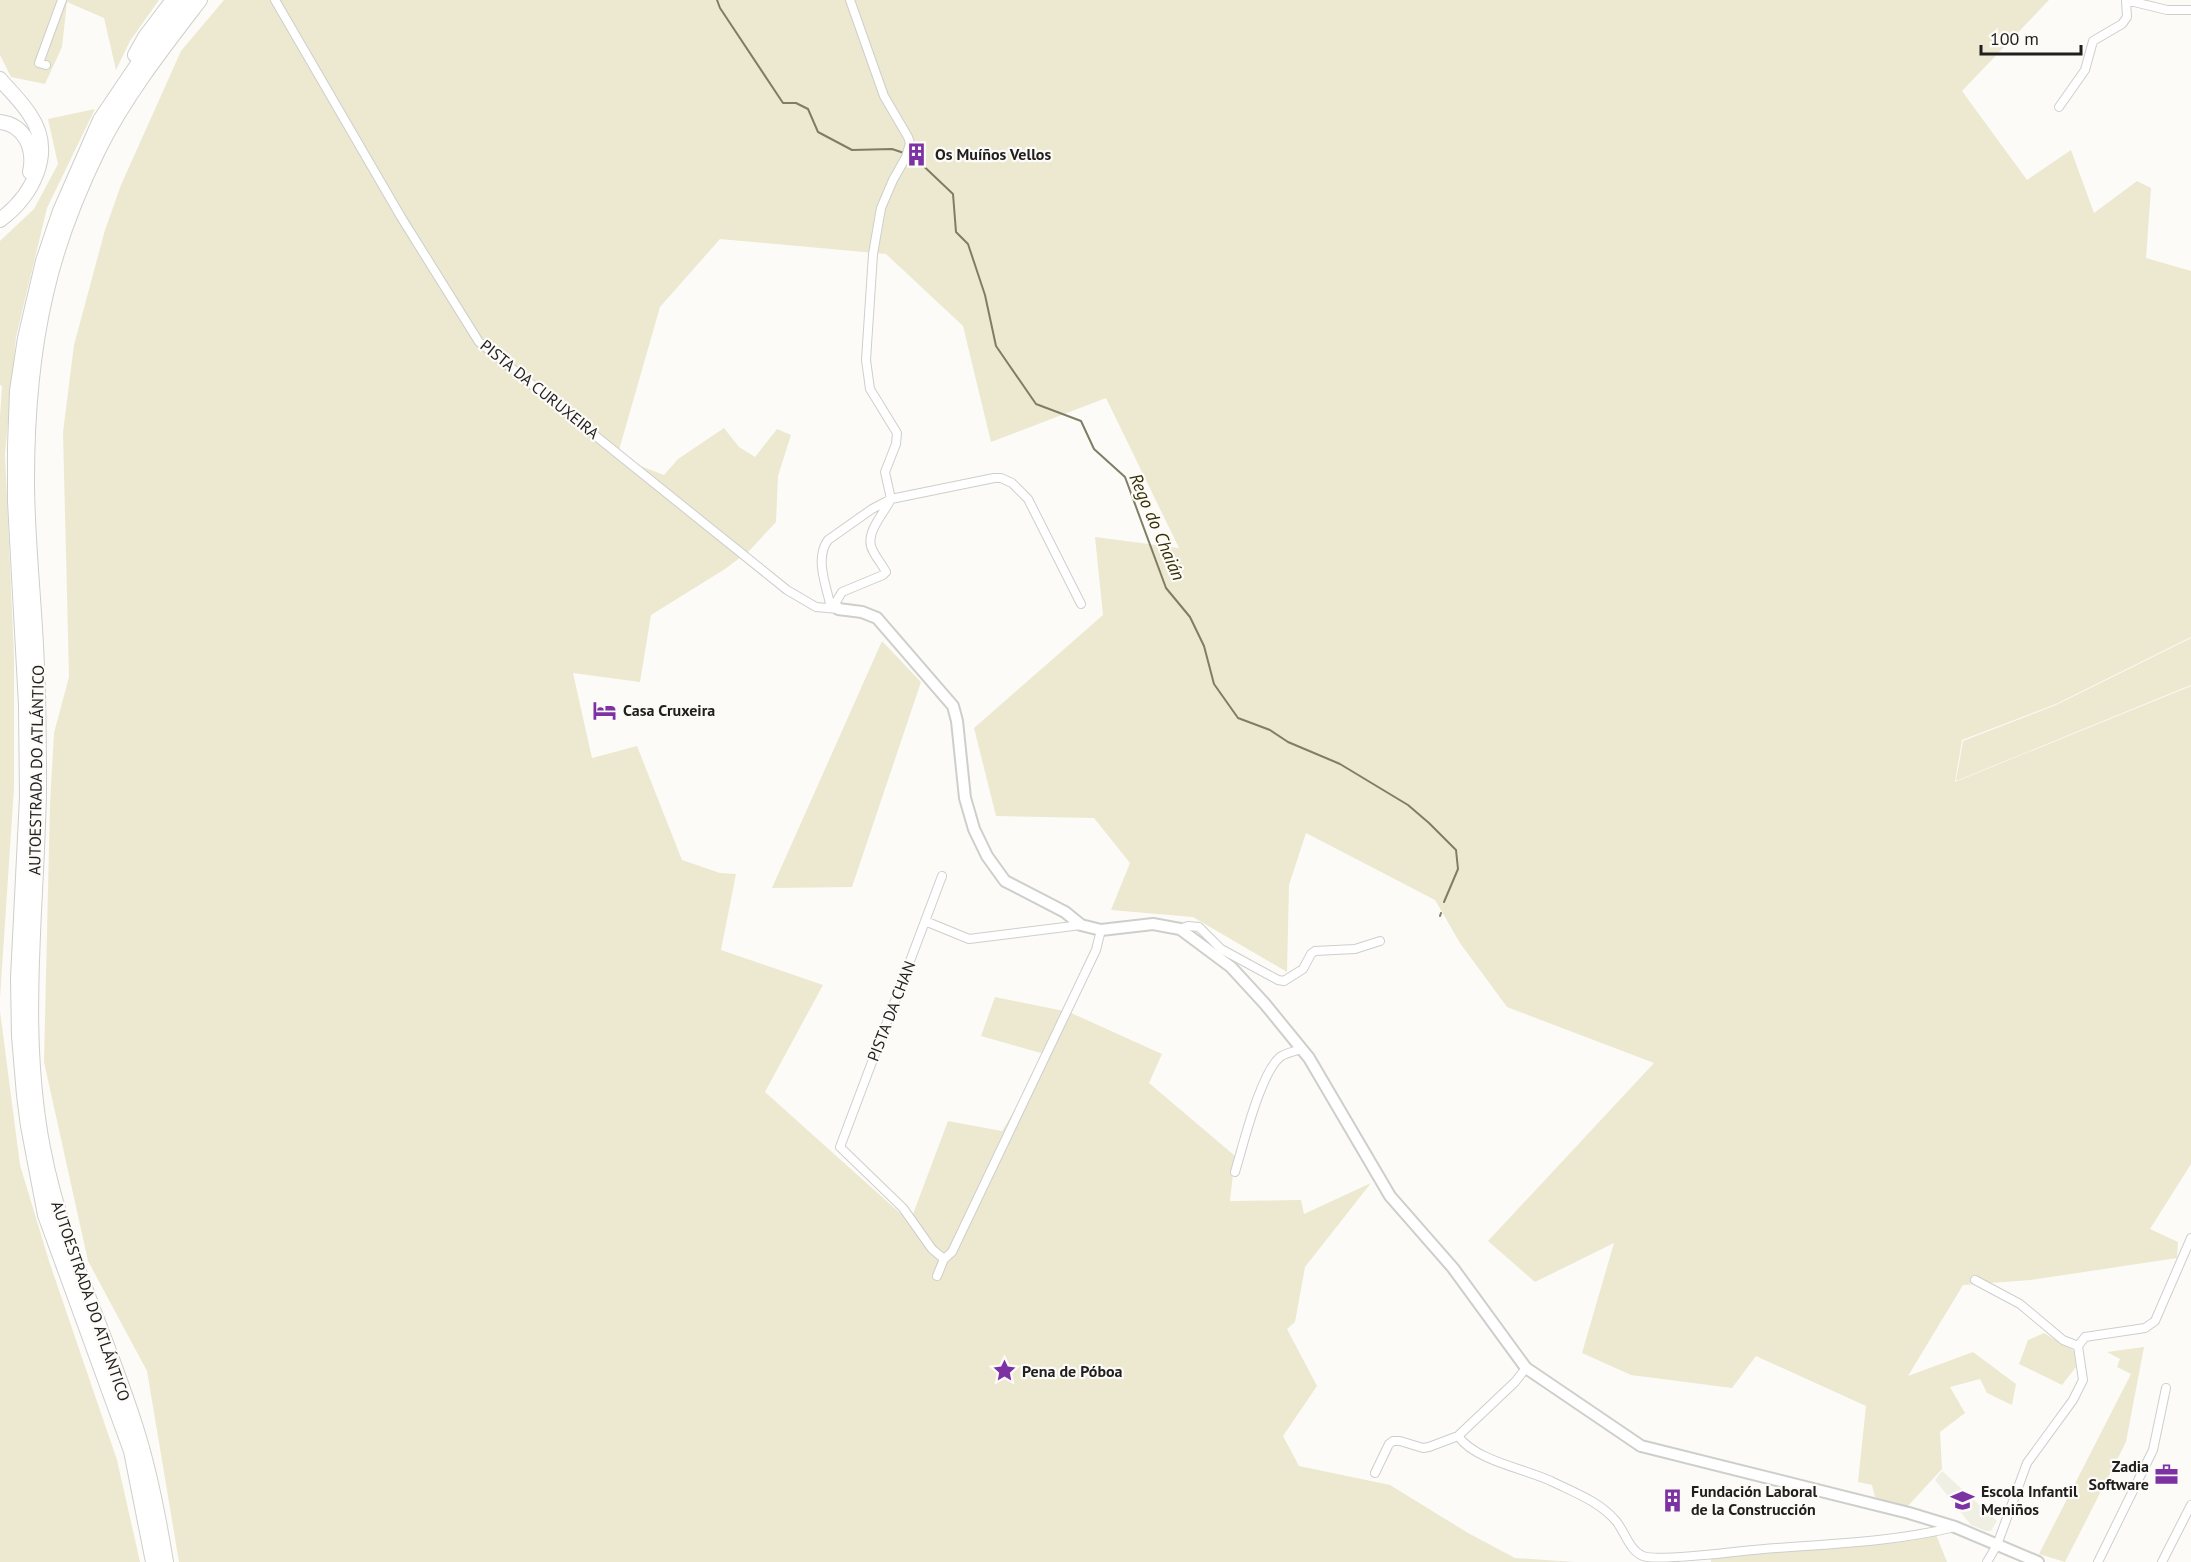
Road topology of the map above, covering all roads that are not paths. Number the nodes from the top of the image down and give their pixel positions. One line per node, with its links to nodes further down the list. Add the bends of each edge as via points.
1 (62, 0): 11 (street, via 39,63)
2 (173, 0): 14 (highway, via 145,37)
3 (185, 0): 14 (highway, AUTOESTRADA DO ATLÁNTICO)
4 (200, 0): 10 (highway, AUTOESTRADA DO ATLÁNTICO)
5 (211, 0): 10 (highway)
6 (275, 0): 20 (street, PISTA DA CURUXEIRA, via 479,342 787,590 816,607)
7 (850, 0): 18 (street, via 884,96 908,136 907,154 881,208 873,254 866,360 870,390 897,433 885,472)
8 (2126, 0): 9 (street, via 2167,10); 13 (street, via 2127,17 2093,41 2085,70)
9 (2191, 10)
10 (171, 38): 43 (highway, AUTOESTRADA DO ATLÁNTICO, via 99,149 64,233 46,292 35,354 27,481 38,669 39,793 30,986 39,1121 58,1213 138,1434)
11 (46, 65)
12 (0, 79): 17 (highway, via 31,115 41,152 32,186)
13 (2059, 107)
14 (100, 120): 42 (highway, AUTOESTRADA DO ATLÁNTICO, via 43,261 17,391 15,502 27,797 19,1035 28,1126 45,1215 131,1451)
15 (0, 122): 16 (highway, via 21,132 33,157 25,183)
16 (0, 211)
17 (0, 220)
18 (891, 499): 19 (street, via 993,478 1012,483 1028,499); 20 (street, via 825,543 821,563); 20 (street, via 870,542 885,574 842,592)
19 (1082, 604)
20 (834, 608): 23 (street, via 877,618 953,706 964,798 974,829 995,869 1005,881 1065,912)
21 (942, 876): 22 (street, PISTA DA CHAN)
22 (925, 921): 23 (street, via 969,939); 30 (street, PISTA DA CHAN, via 840,1147 903,1208 932,1249)
23 (1081, 925): 25 (street)
24 (1180, 929): 25 (street, via 1154,924); 26 (street, via 1199,927 1221,949 1284,981 1303,969 1315,951 1355,949); 27 (street, via 1232,967)
25 (1101, 930): 30 (street, via 1096,950 952,1252)
26 (1380, 941)
27 (1302, 1049): 28 (street, via 1282,1056 1271,1066 1249,1121); 34 (street, via 1389,1196 1453,1268)
28 (1235, 1172)
29 (2191, 1238): 33 (street, via 2155,1321 2145,1328 2085,1337)
30 (944, 1259): 31 (street)
31 (937, 1276)
32 (1975, 1280): 33 (street, via 2020,1304 2063,1340)
33 (2078, 1346): 40 (street, via 2083,1380 2027,1463)
34 (1526, 1368): 36 (street); 39 (street, via 1641,1446)
35 (2166, 1388): 46 (street, via 2152,1450)
36 (1458, 1436): 37 (street, via 1423,1448 1393,1441); 41 (street, via 1482,1455 1541,1476 1598,1504 1643,1556)
37 (1375, 1473)
38 (2191, 1505): 47 (street)
39 (1955, 1527): 40 (street); 41 (street, via 1864,1542)
40 (1997, 1545): 44 (street); 45 (street)
41 (1711, 1558)
42 (153, 1562)
43 (166, 1562)
44 (1987, 1562)
45 (2038, 1562)
46 (2098, 1562)
47 (2162, 1562)

